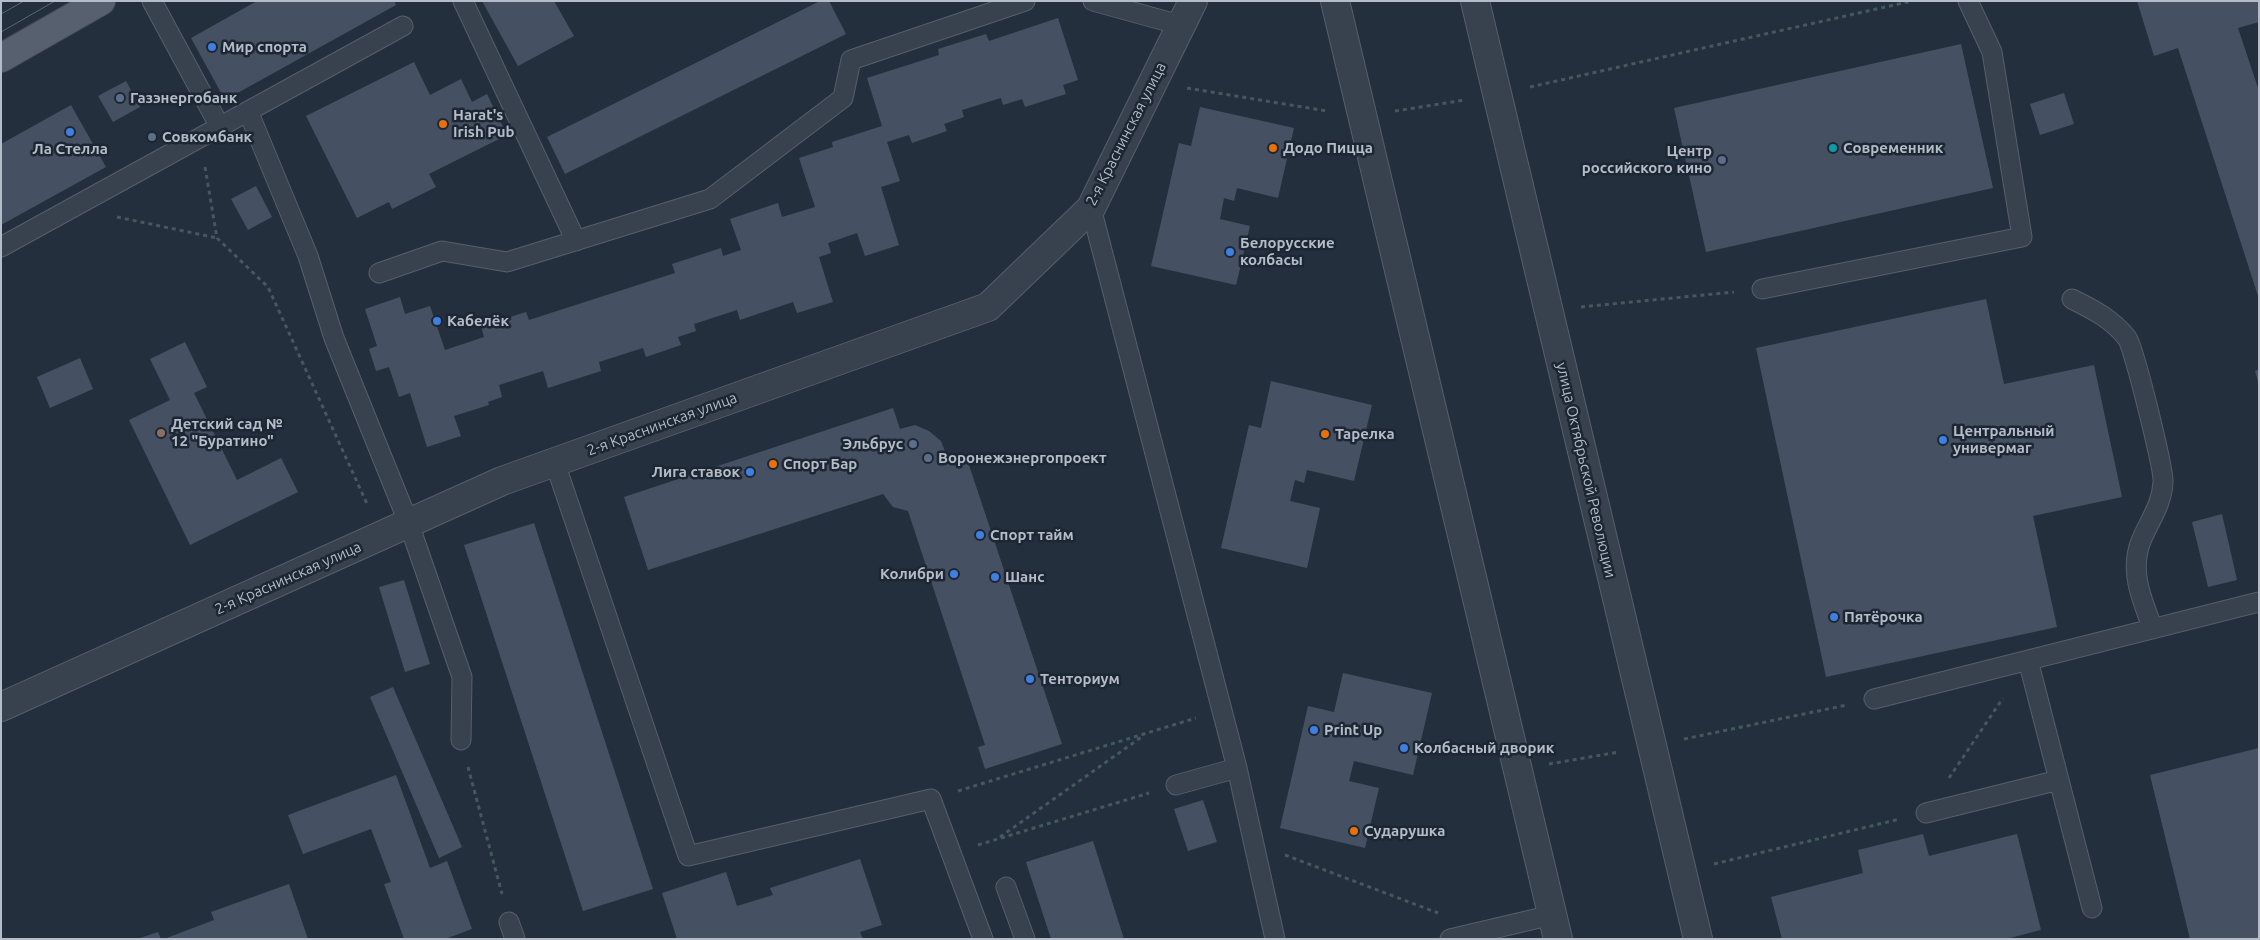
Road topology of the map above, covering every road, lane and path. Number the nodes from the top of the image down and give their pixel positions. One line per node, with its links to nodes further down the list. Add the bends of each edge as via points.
1 (101, 1): 13 (main road)
2 (152, 1): 18 (lane)
3 (463, 1): 23 (lane)
4 (1093, 1): 11 (lane)
5 (1194, 1): 11 (street, 2-я Краснинская улица)
6 (1335, 1): 17 (street)
7 (1475, 1): 15 (street, улица Октябрьской Революции)
8 (1912, 1): 15 (path)
9 (1968, 1): 26 (lane, via 1992,52 2022,237)
10 (1023, 2): 23 (lane, via 851,60 843,98 710,198)
11 (1180, 25): 14 (street, 2-я Краснинская улица)
12 (403, 26): 16 (lane)
13 (1, 58)
14 (1152, 82): 17 (path); 21 (street, 2-я Краснинская улица)
15 (1497, 94): 17 (path); 28 (street, улица Октябрьской Революции)
16 (248, 111): 18 (lane); 30 (lane, via 308,256 334,338)
17 (1362, 117): 42 (street)
18 (220, 127): 19 (lane)
19 (201, 137): 20 (lane); 22 (path)
20 (72, 208): 22 (path); 24 (lane)
21 (1091, 208): 29 (street, 2-я Краснинская улица, via 988,307); 37 (lane)
22 (217, 238): 31 (path, via 268,287)
23 (576, 241): 25 (lane, via 507,262 442,251)
24 (1, 246)
25 (379, 272)
26 (1762, 289): 28 (path)
27 (2072, 299): 33 (lane, via 2105,315 2128,340 2137,367 2164,480 2160,504 2141,542 2134,565)
28 (1548, 311): 40 (street, улица Октябрьской Революции)
29 (555, 463): 30 (street, 2-я Краснинская улица, via 502,481); 45 (lane, via 688,856)
30 (408, 524): 31 (street, 2-я Краснинская улица); 39 (lane, via 462,677)
31 (381, 536): 36 (street, 2-я Краснинская улица)
32 (2259, 602): 33 (lane)
33 (2153, 629): 34 (lane)
34 (2028, 660): 35 (lane); 43 (lane); 46 (path)
35 (1874, 699): 40 (path)
36 (1, 707)
37 (1223, 710): 38 (path); 41 (lane)
38 (1147, 733): 45 (path); 47 (path)
39 (461, 740): 54 (path)
40 (1652, 746): 42 (path); 50 (street, улица Октябрьской Революции)
41 (1237, 768): 44 (lane); 48 (lane)
42 (1518, 769): 53 (street)
43 (2059, 780): 46 (lane); 52 (lane)
44 (1176, 785): 47 (path)
45 (931, 799): 49 (lane)
46 (1926, 813): 50 (path)
47 (997, 839): 49 (path)
48 (1254, 843): 55 (path); 58 (lane)
49 (951, 854): 56 (lane)
50 (1682, 872): 60 (street, улица Октябрьской Революции)
51 (1006, 887): 57 (lane)
52 (2092, 908)
53 (1555, 927): 55 (lane)
54 (512, 930)
55 (1484, 931): 59 (lane)
56 (984, 939)
57 (1025, 939)
58 (1275, 939)
59 (1450, 939)
60 (1698, 939)

